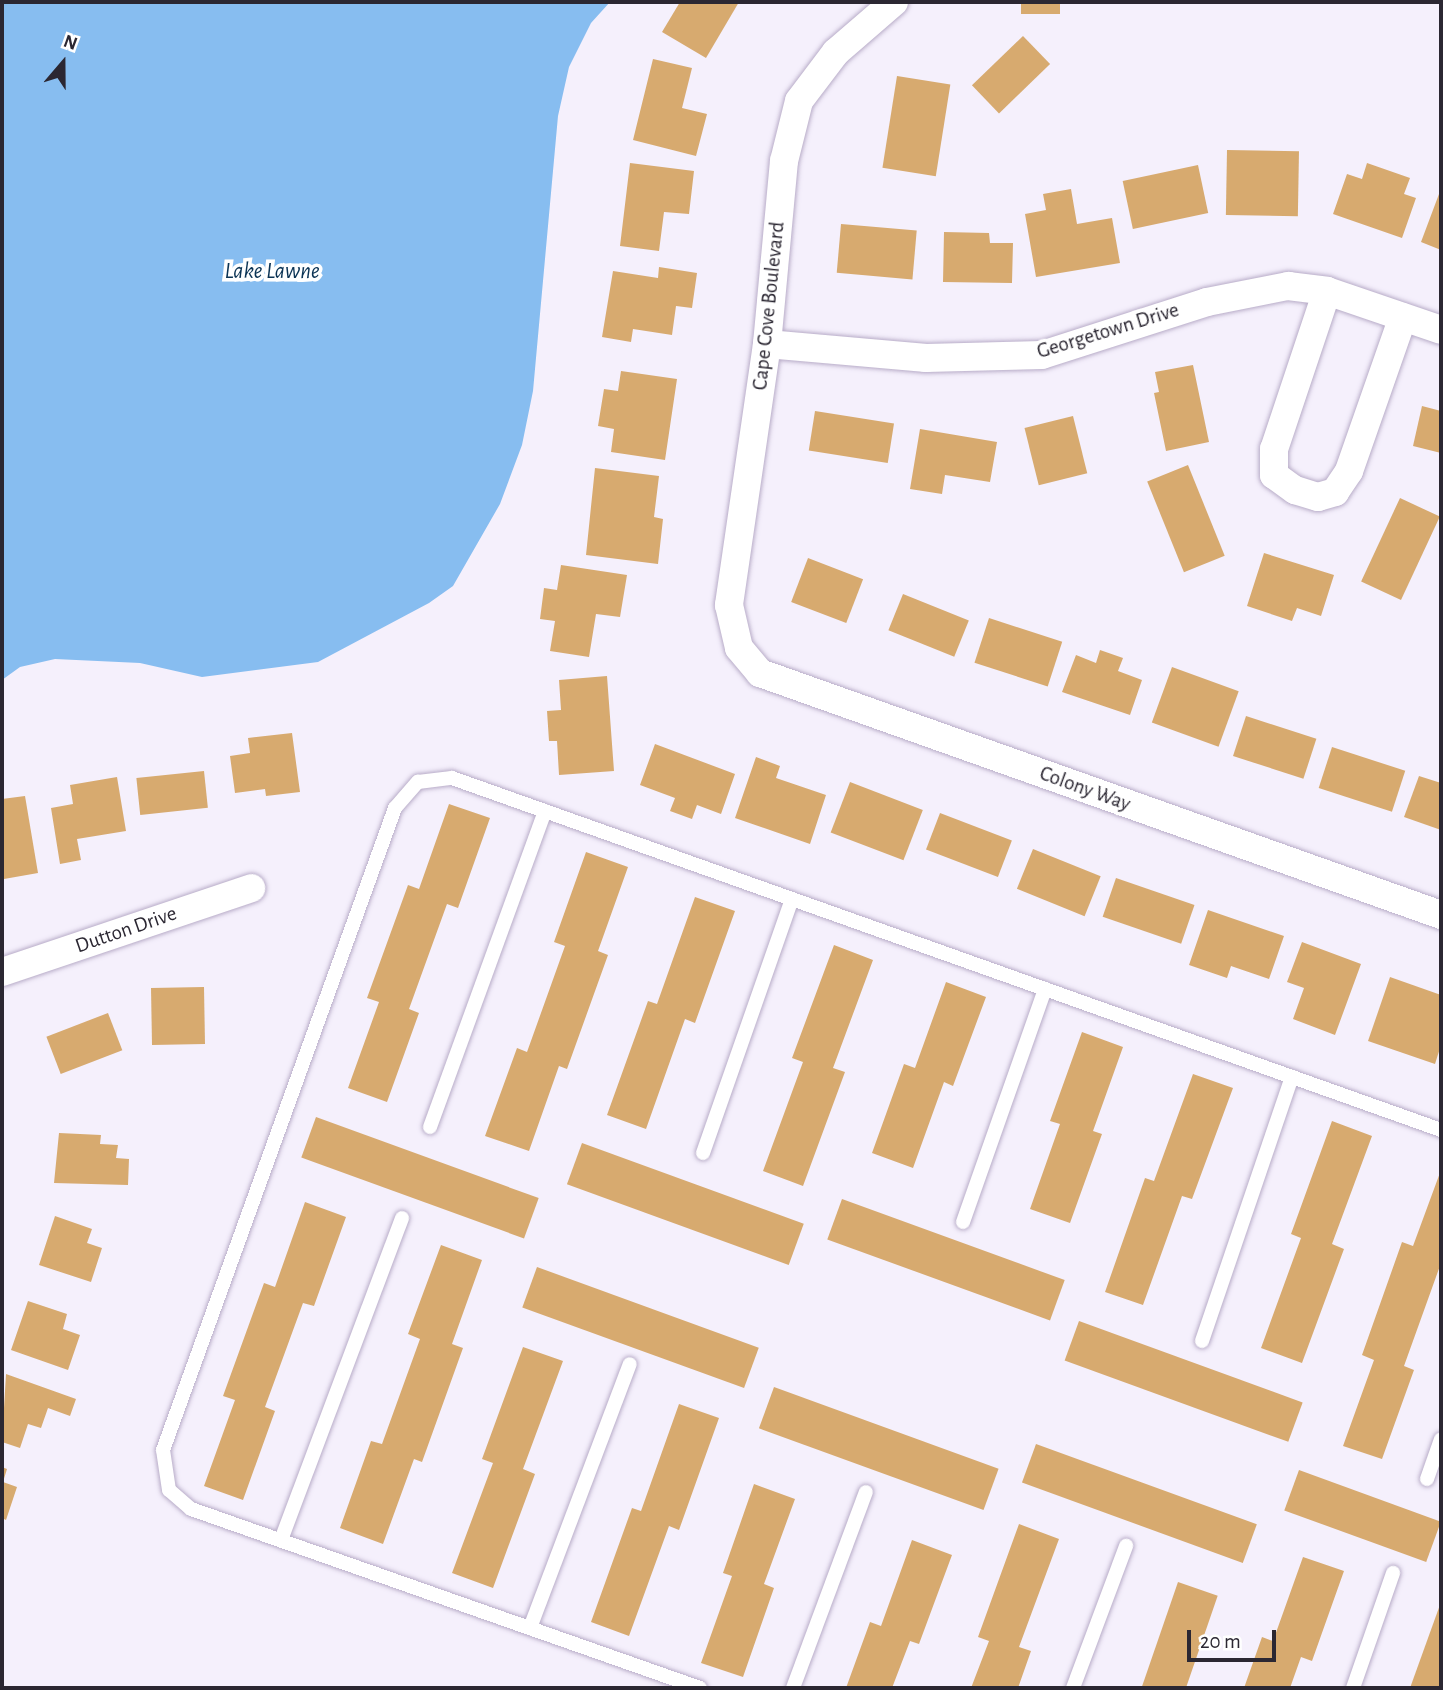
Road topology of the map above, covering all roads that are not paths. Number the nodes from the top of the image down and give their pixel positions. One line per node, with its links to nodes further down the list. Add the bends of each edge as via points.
1 (894, 2): 5 (street, Cape Cove Boulevard, via 836,52 799,101 784,161)
2 (1327, 292): 3 (street, Georgetown Drive); 3 (street, via 1274,449 1274,475 1295,490 1318,497 1335,492 1349,471); 5 (street, Georgetown Drive, via 1288,286 1207,302 1042,355 926,358)
3 (1403, 317): 4 (street, Georgetown Drive)
4 (1441, 330)
5 (767, 344): 6 (street, Cape Cove Boulevard, via 729,605)
6 (739, 648): 10 (street, Colony Way, via 760,673)
7 (545, 811): 9 (lane); 14 (lane); 24 (lane, via 452,778 418,782 395,808 163,1450 169,1490 191,1509)
8 (251, 888): 11 (street, Dutton Drive)
9 (792, 899): 12 (lane); 16 (lane)
10 (1441, 915)
11 (2, 972)
12 (1045, 989): 13 (lane); 18 (lane)
13 (1292, 1077): 15 (lane); 19 (lane)
14 (430, 1127)
15 (1441, 1130)
16 (703, 1153)
17 (402, 1218): 24 (lane)
18 (963, 1222)
19 (1202, 1342)
20 (630, 1364): 27 (lane)
21 (1441, 1439): 22 (lane)
22 (1427, 1479)
23 (866, 1492): 29 (lane)
24 (281, 1540): 27 (lane)
25 (1126, 1546): 30 (lane)
26 (1393, 1573): 31 (lane)
27 (530, 1628): 28 (lane)
28 (700, 1688)
29 (793, 1688)
30 (1073, 1688)
31 (1353, 1688)

